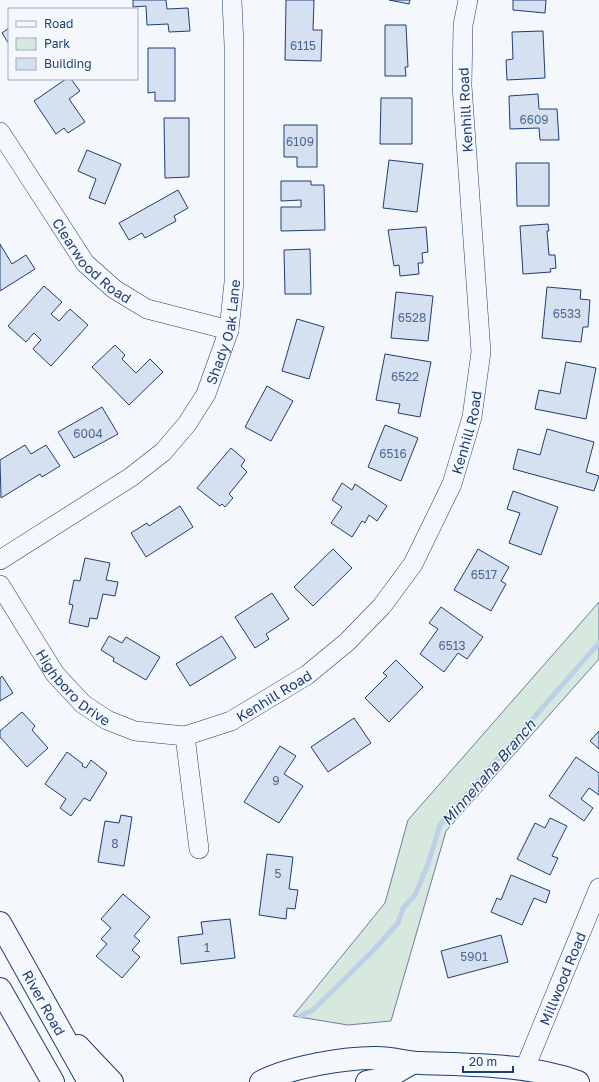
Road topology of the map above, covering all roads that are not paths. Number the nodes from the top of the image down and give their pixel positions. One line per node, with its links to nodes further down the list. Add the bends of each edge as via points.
1 (232, 0): 4 (street, Shady Oak Lane, via 234,275)
2 (468, 0): 7 (street, Kenhill Road, via 463,25 462,86 481,352 472,417 452,484 413,564 382,606 347,642 307,675 231,721)
3 (0, 132): 4 (street, Clearwood Road, via 84,263 108,284 147,309)
4 (229, 330): 5 (street, Shady Oak Lane, via 206,394 187,424 163,452 131,477)
5 (0, 560)
6 (0, 585): 7 (street, Highboro Drive, via 55,674 83,704 107,720 135,731)
7 (185, 736): 8 (street)
8 (199, 849)
9 (599, 888): 15 (street, Millwood Road)
10 (0, 923): 11 (main road, River Road)
11 (29, 975): 19 (main road, River Road); 20 (main road, via 75,1043)
12 (0, 989): 13 (main road)
13 (37, 1055): 17 (main road); 18 (main road)
14 (412, 1063): 15 (main road); 16 (main road, via 380,1058 338,1061); 22 (main road, via 386,1078)
15 (525, 1068): 23 (main road)
16 (266, 1079): 21 (main road)
17 (44, 1082)
18 (52, 1082)
19 (89, 1082)
20 (112, 1082)
21 (251, 1082)
22 (367, 1082)
23 (578, 1082)

